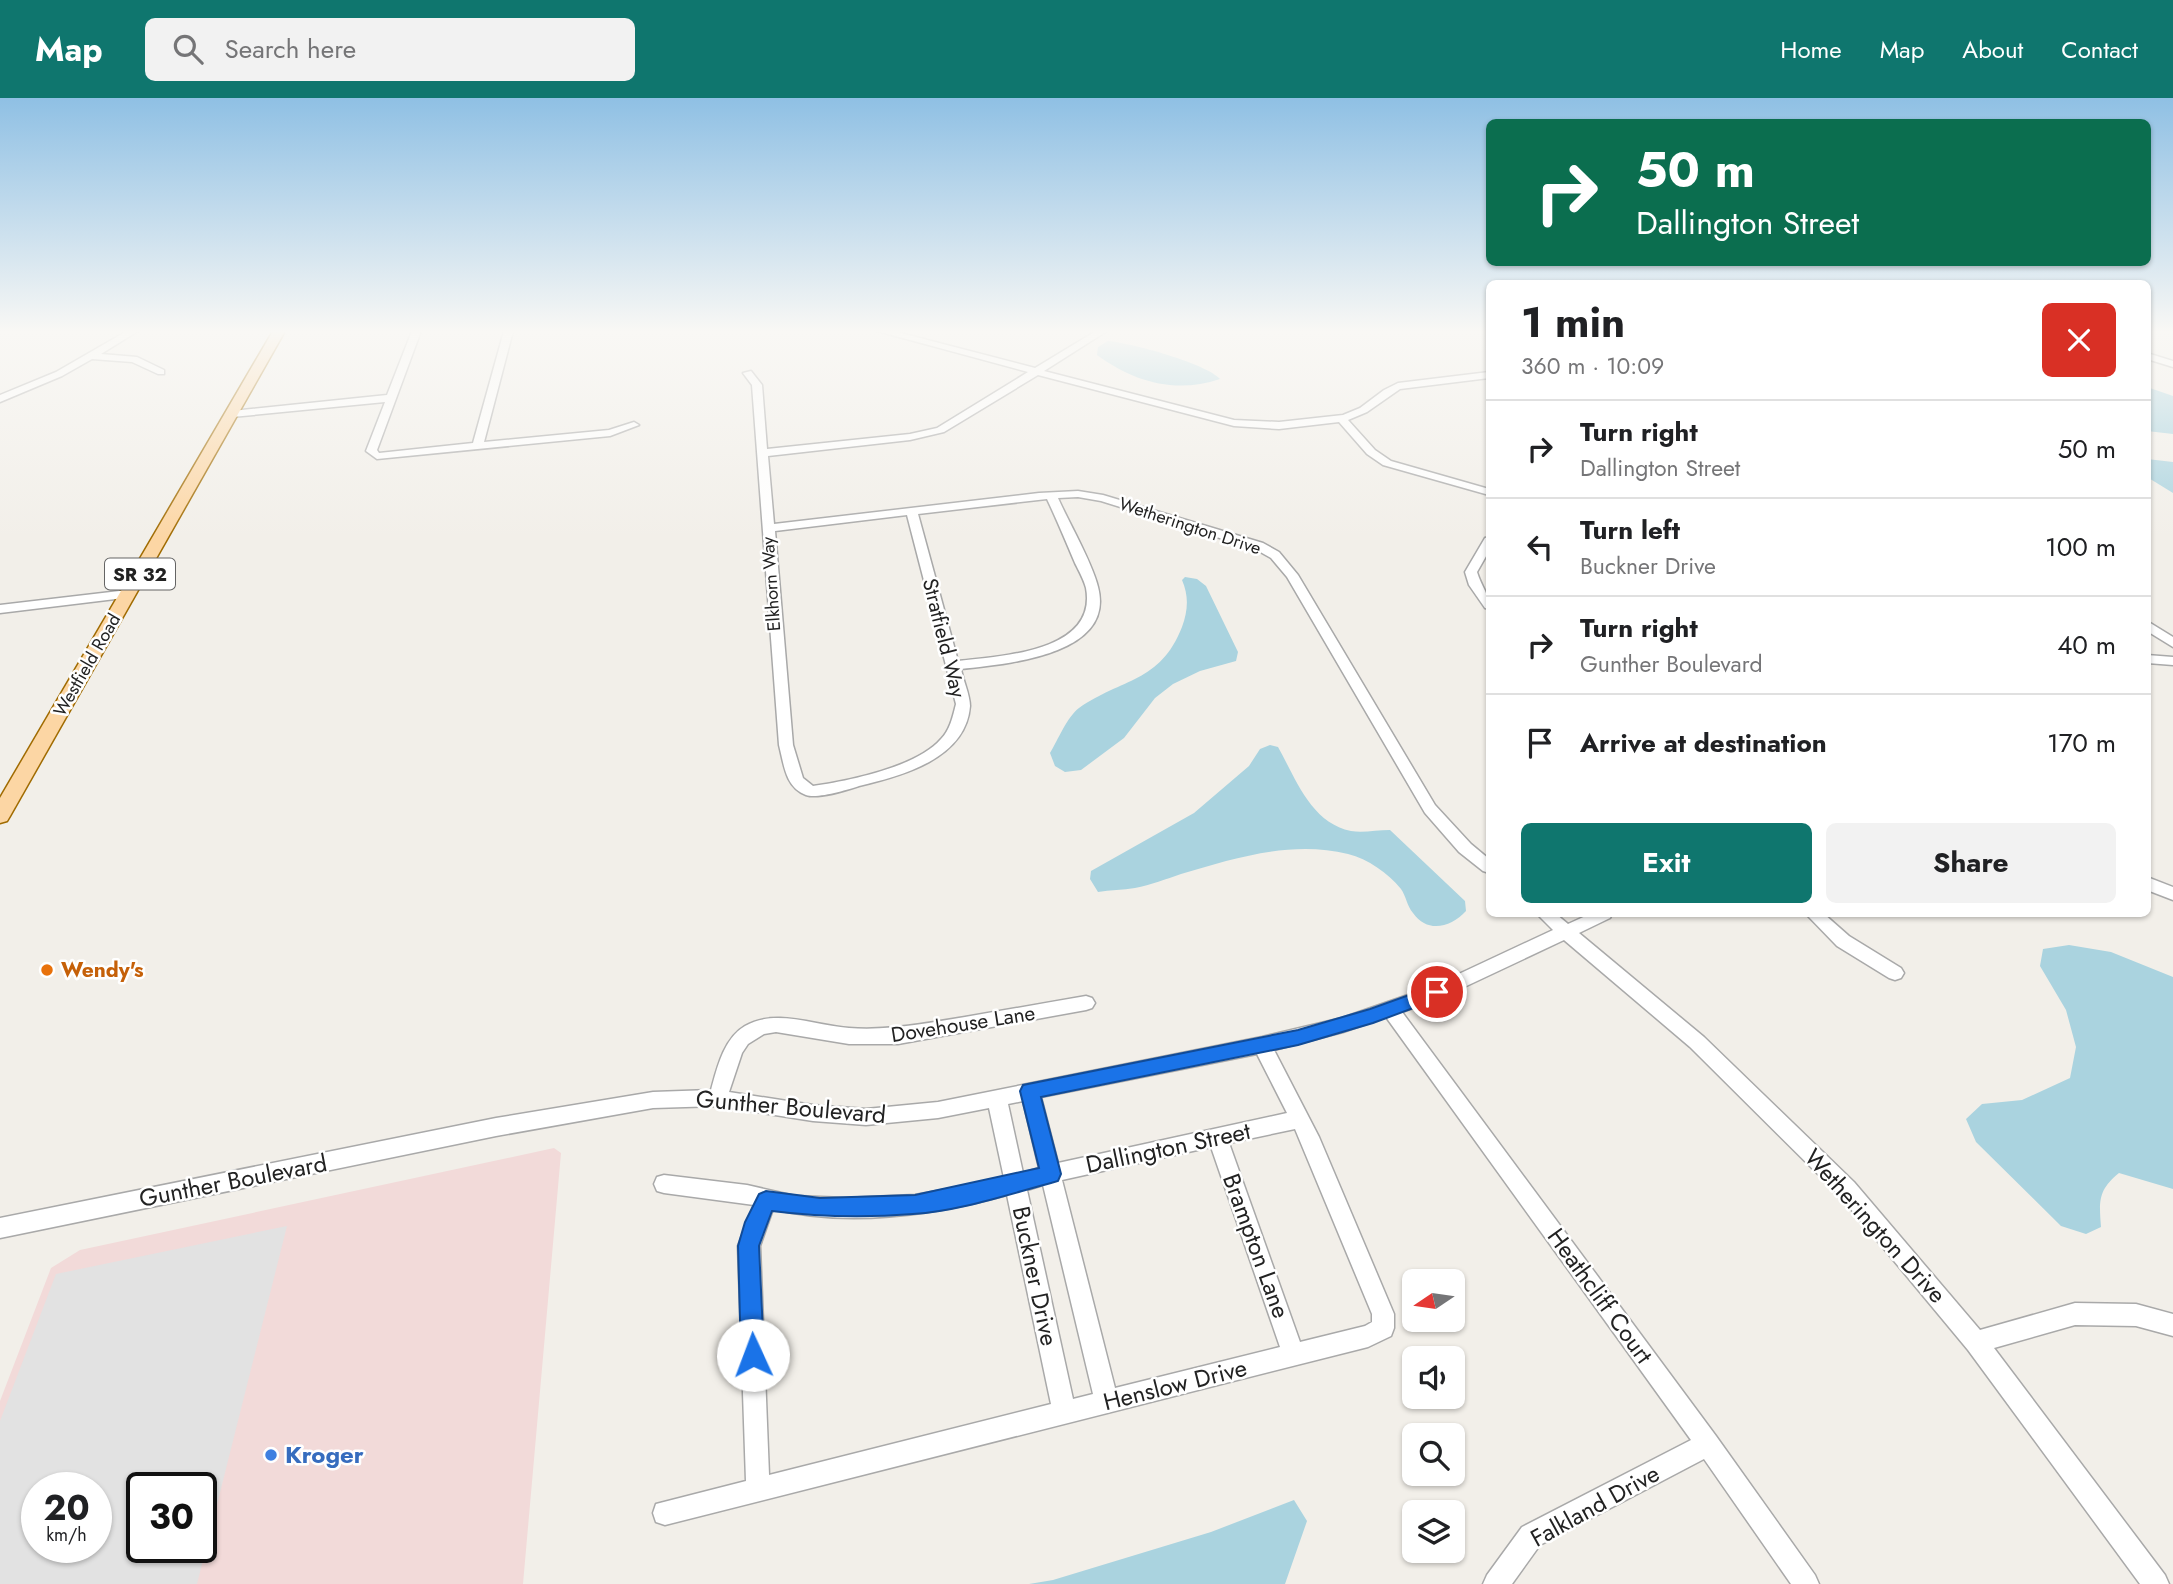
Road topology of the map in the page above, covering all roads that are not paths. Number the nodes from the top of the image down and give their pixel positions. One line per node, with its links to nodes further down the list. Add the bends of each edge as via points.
1 (240, 400): 9 (main road, Westfield Road / SR 32)
2 (369, 400): 9 (street)
3 (391, 400): 12 (street, via 372,453 377,456)
4 (490, 400): 12 (street)
5 (758, 400): 13 (street, Elkhorn Way)
6 (991, 400): 13 (street, via 930,433)
7 (1149, 400): 10 (street, via 1246,425)
8 (1374, 400): 10 (street)
9 (232, 414): 19 (main road, Westfield Road / SR 32)
10 (1342, 419): 14 (street, via 1387,463)
11 (634, 425): 12 (street, via 610,433)
12 (478, 446)
13 (762, 453): 17 (street, Elkhorn Way)
14 (1486, 491)
15 (1051, 495): 16 (street, Wetherington Drive); 26 (street, via 1092,587 1092,616 1073,637 1039,652); 29 (street, Wetherington Drive, via 1103,498 1246,540 1275,555 1292,575 1430,809)
16 (912, 511): 17 (street, Wetherington Drive); 26 (street, Stratfield Way)
17 (767, 528): 27 (street, Elkhorn Way, via 786,744 796,781)
18 (1486, 546): 20 (street, via 1471,572)
19 (128, 594): 21 (street); 28 (main road, Westfield Road / SR 32)
20 (1486, 601)
21 (0, 609)
22 (2151, 628): 23 (street)
23 (2173, 643)
24 (2151, 659): 25 (street)
25 (2173, 661)
26 (953, 666): 27 (street, Stratfield Way, via 962,704 960,719 943,746 905,766)
27 (810, 791)
28 (0, 816)
29 (1486, 865)
30 (2151, 885): 31 (street)
31 (2173, 894)
32 (1549, 917): 35 (street, Wetherington Drive)
33 (1597, 917): 35 (street, Gunther Boulevard)
34 (1817, 917): 36 (street, via 1843,941)
35 (1566, 931): 38 (street, Gunther Boulevard); 51 (street, Wetherington Drive, via 1697,1042 1847,1189)
36 (1895, 973)
37 (1086, 1003): 41 (street, Dovehouse Lane, via 898,1036 762,1026 736,1044)
38 (1391, 1010): 39 (street, Gunther Boulevard); 55 (street, Heathcliff Court)
39 (1262, 1045): 40 (street, Gunther Boulevard); 43 (street, Henslow Drive)
40 (1030, 1091): 42 (street, Gunther Boulevard); 45 (street, Buckner Drive)
41 (718, 1098): 42 (street, Gunther Boulevard, via 866,1117); 49 (street, Gunther Boulevard, via 653,1100 496,1127)
42 (997, 1098): 47 (street, Buckner Drive)
43 (1300, 1119): 44 (street, Dallington Street); 52 (street, Henslow Drive, via 1384,1328)
44 (1217, 1137): 45 (street, Dallington Street); 52 (street, Brampton Lane)
45 (1051, 1174): 47 (street, Dallington Street); 53 (street, Buckner Drive)
46 (664, 1184): 48 (street, Dallington Street)
47 (1015, 1184): 48 (street, Dallington Street, via 945,1200 883,1207 820,1207); 54 (street, Buckner Drive)
48 (766, 1200): 56 (street, via 749,1246)
49 (0, 1228)
50 (2173, 1325): 51 (street, via 2136,1315 2075,1314)
51 (1976, 1342): 60 (street, Wetherington Drive)
52 (1294, 1355): 53 (street, Henslow Drive)
53 (1107, 1402): 54 (street, Henslow Drive)
54 (1064, 1413): 56 (street, Henslow Drive)
55 (1708, 1444): 58 (street, Falkland Drive, via 1531,1536); 59 (street, Heathcliff Court)
56 (758, 1490): 57 (street, Henslow Drive)
57 (664, 1513)
58 (1496, 1584)
59 (1807, 1584)
60 (2156, 1584)

